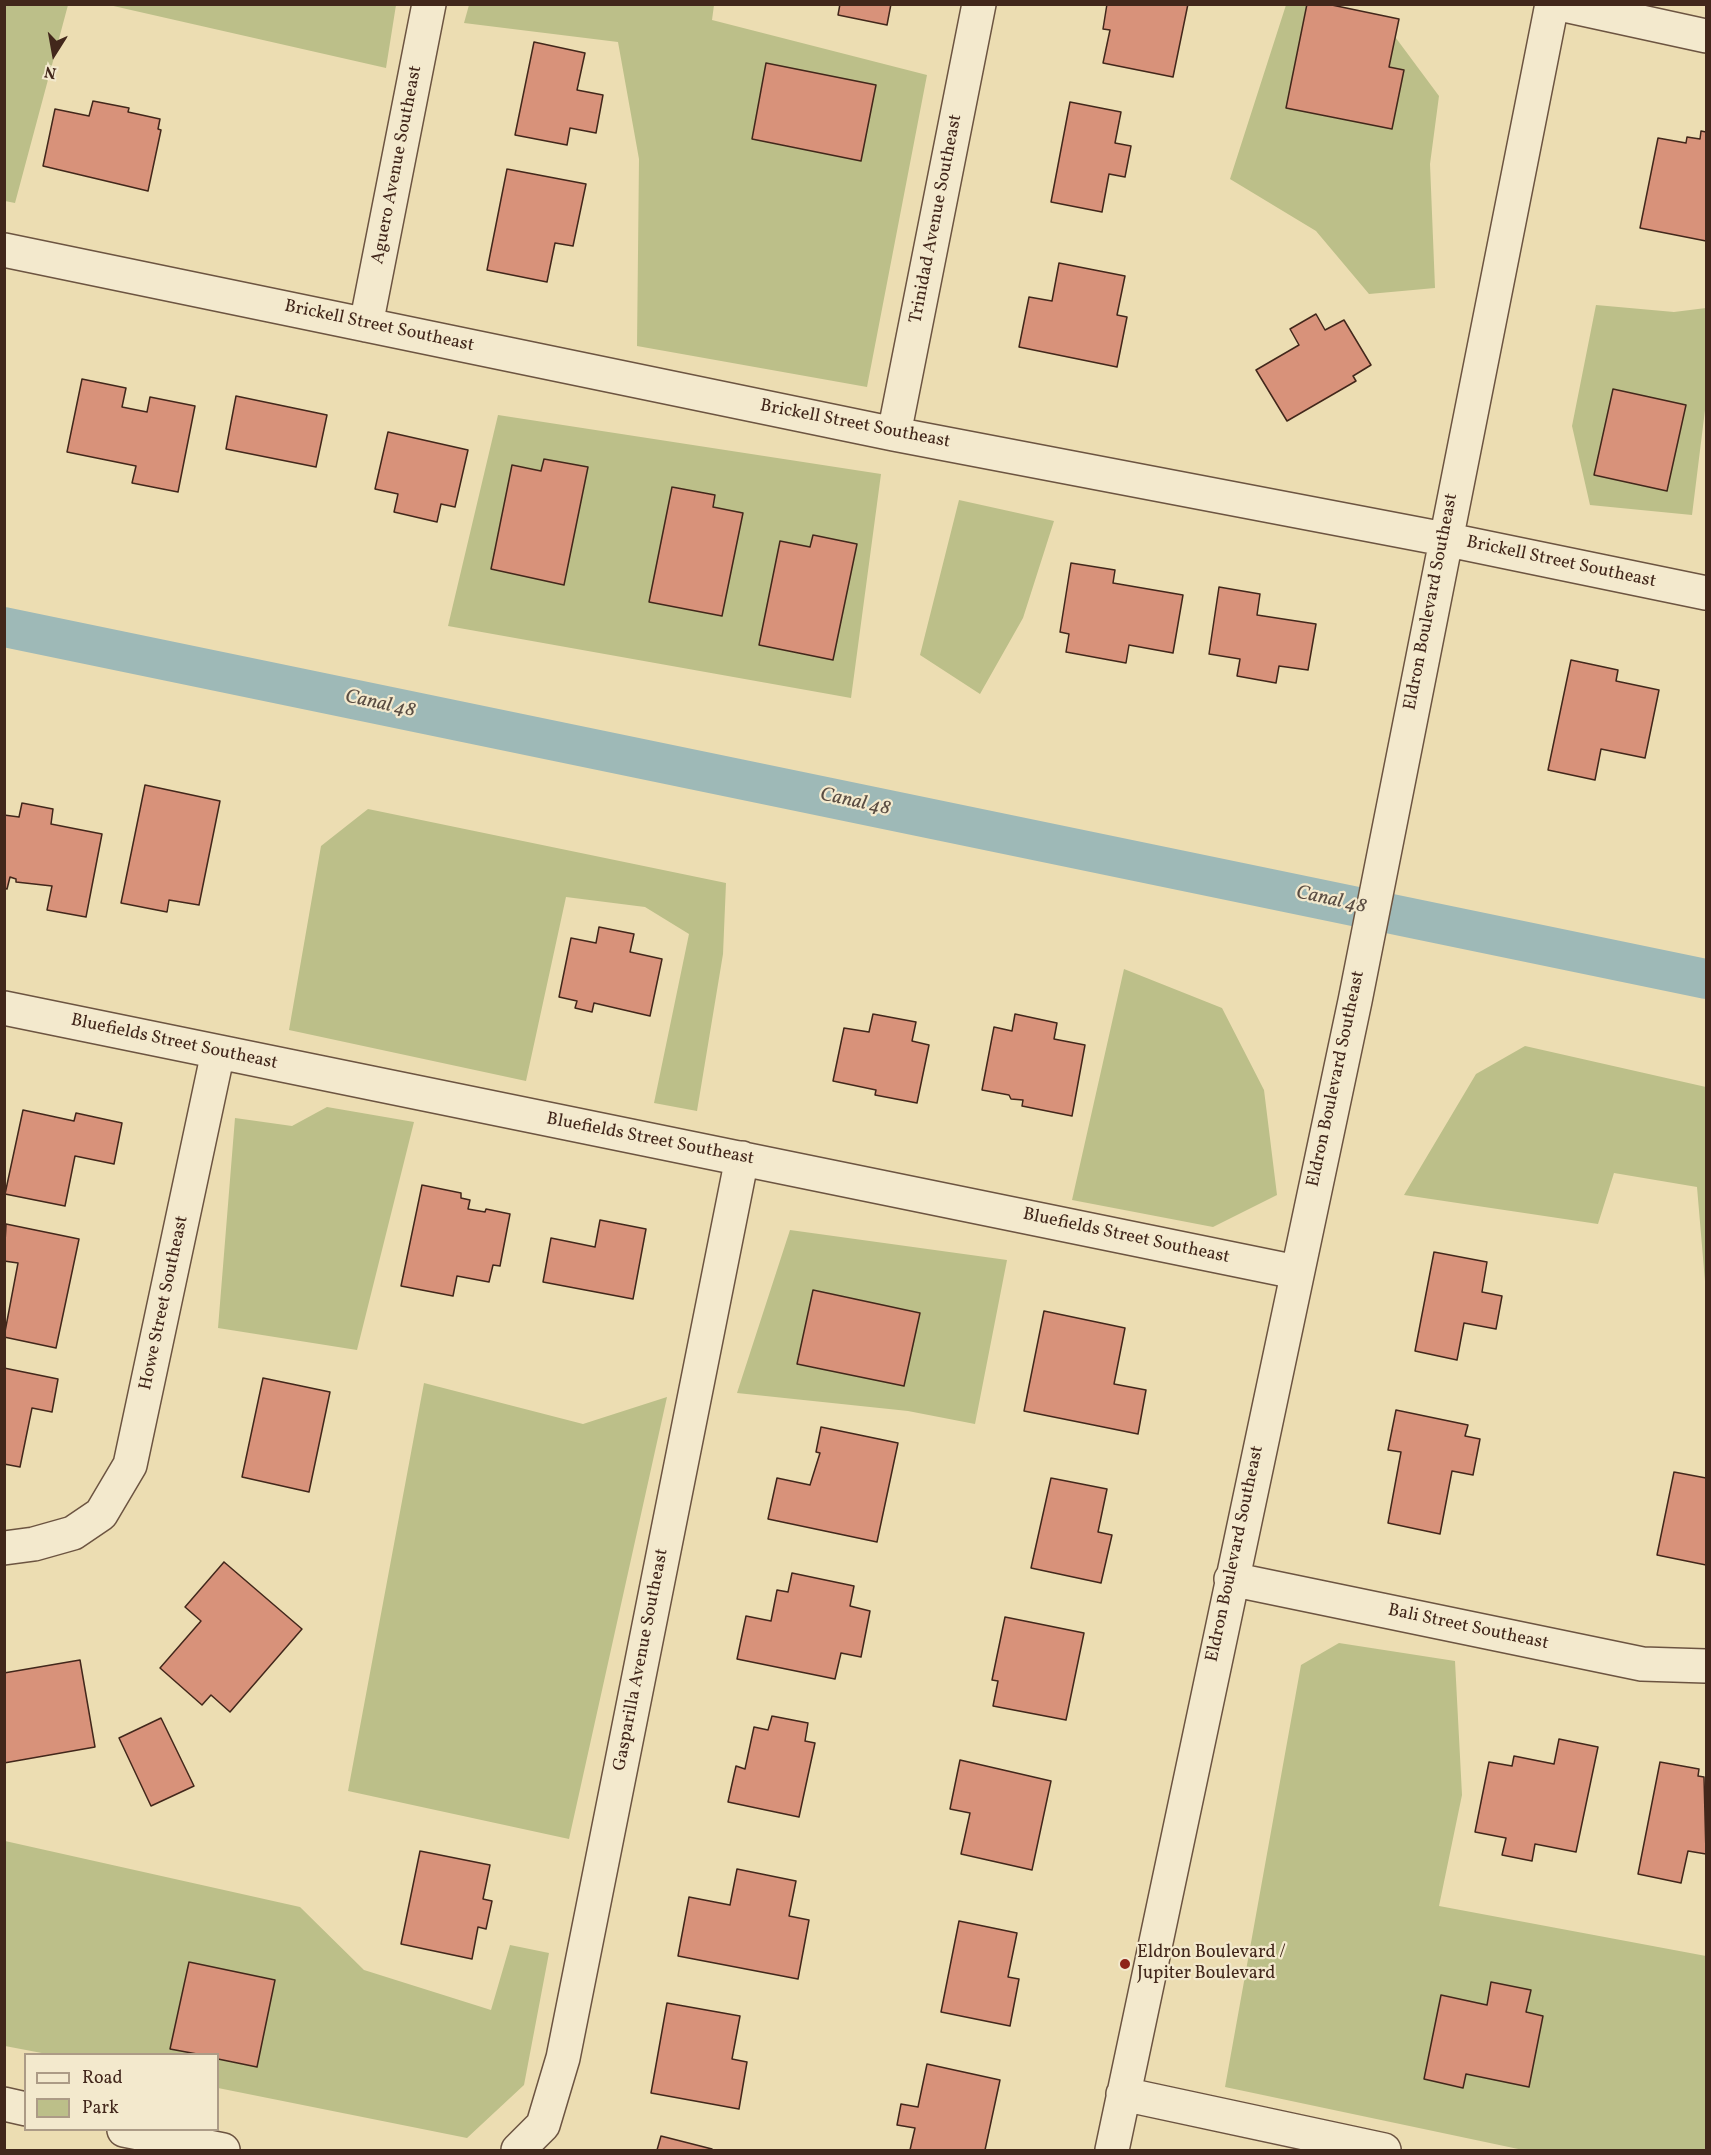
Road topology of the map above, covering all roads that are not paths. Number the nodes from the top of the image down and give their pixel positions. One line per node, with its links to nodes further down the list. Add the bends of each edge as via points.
1 (429, 4): 7 (street, Aguero Avenue Southeast)
2 (980, 4): 8 (street, Trinidad Avenue Southeast)
3 (1552, 4): 9 (street, Eldron Boulevard Southeast)
4 (1559, 4): 5 (street)
5 (1707, 36)
6 (4, 250): 7 (street, Brickell Street Southeast)
7 (366, 325): 8 (street, Brickell Street Southeast)
8 (894, 434): 9 (street, Brickell Street Southeast)
9 (1444, 539): 10 (street, Brickell Street Southeast); 14 (street, Eldron Boulevard Southeast, via 1355,1001)
10 (1707, 593)
11 (4, 1008): 12 (street, Bluefields Street Southeast)
12 (218, 1052): 13 (street, Bluefields Street Southeast); 15 (street, Howe Street Southeast, via 130,1466 101,1514 73,1533)
13 (742, 1158): 14 (street, Bluefields Street Southeast); 23 (street, Gasparilla Avenue Southeast, via 563,2058 543,2125)
14 (1296, 1272): 16 (street, Eldron Boulevard Southeast)
15 (4, 1548)
16 (1231, 1579): 17 (street, Bali Street Southeast, via 1642,1665); 18 (street, Eldron Boulevard Southeast)
17 (1707, 1666)
18 (1123, 2094): 24 (street, Eldron Boulevard Southeast); 25 (street)
19 (4, 2104): 20 (street)
20 (24, 2109)
21 (129, 2131): 22 (street)
22 (223, 2151)
23 (518, 2151)
24 (1112, 2151)
25 (1384, 2151)

